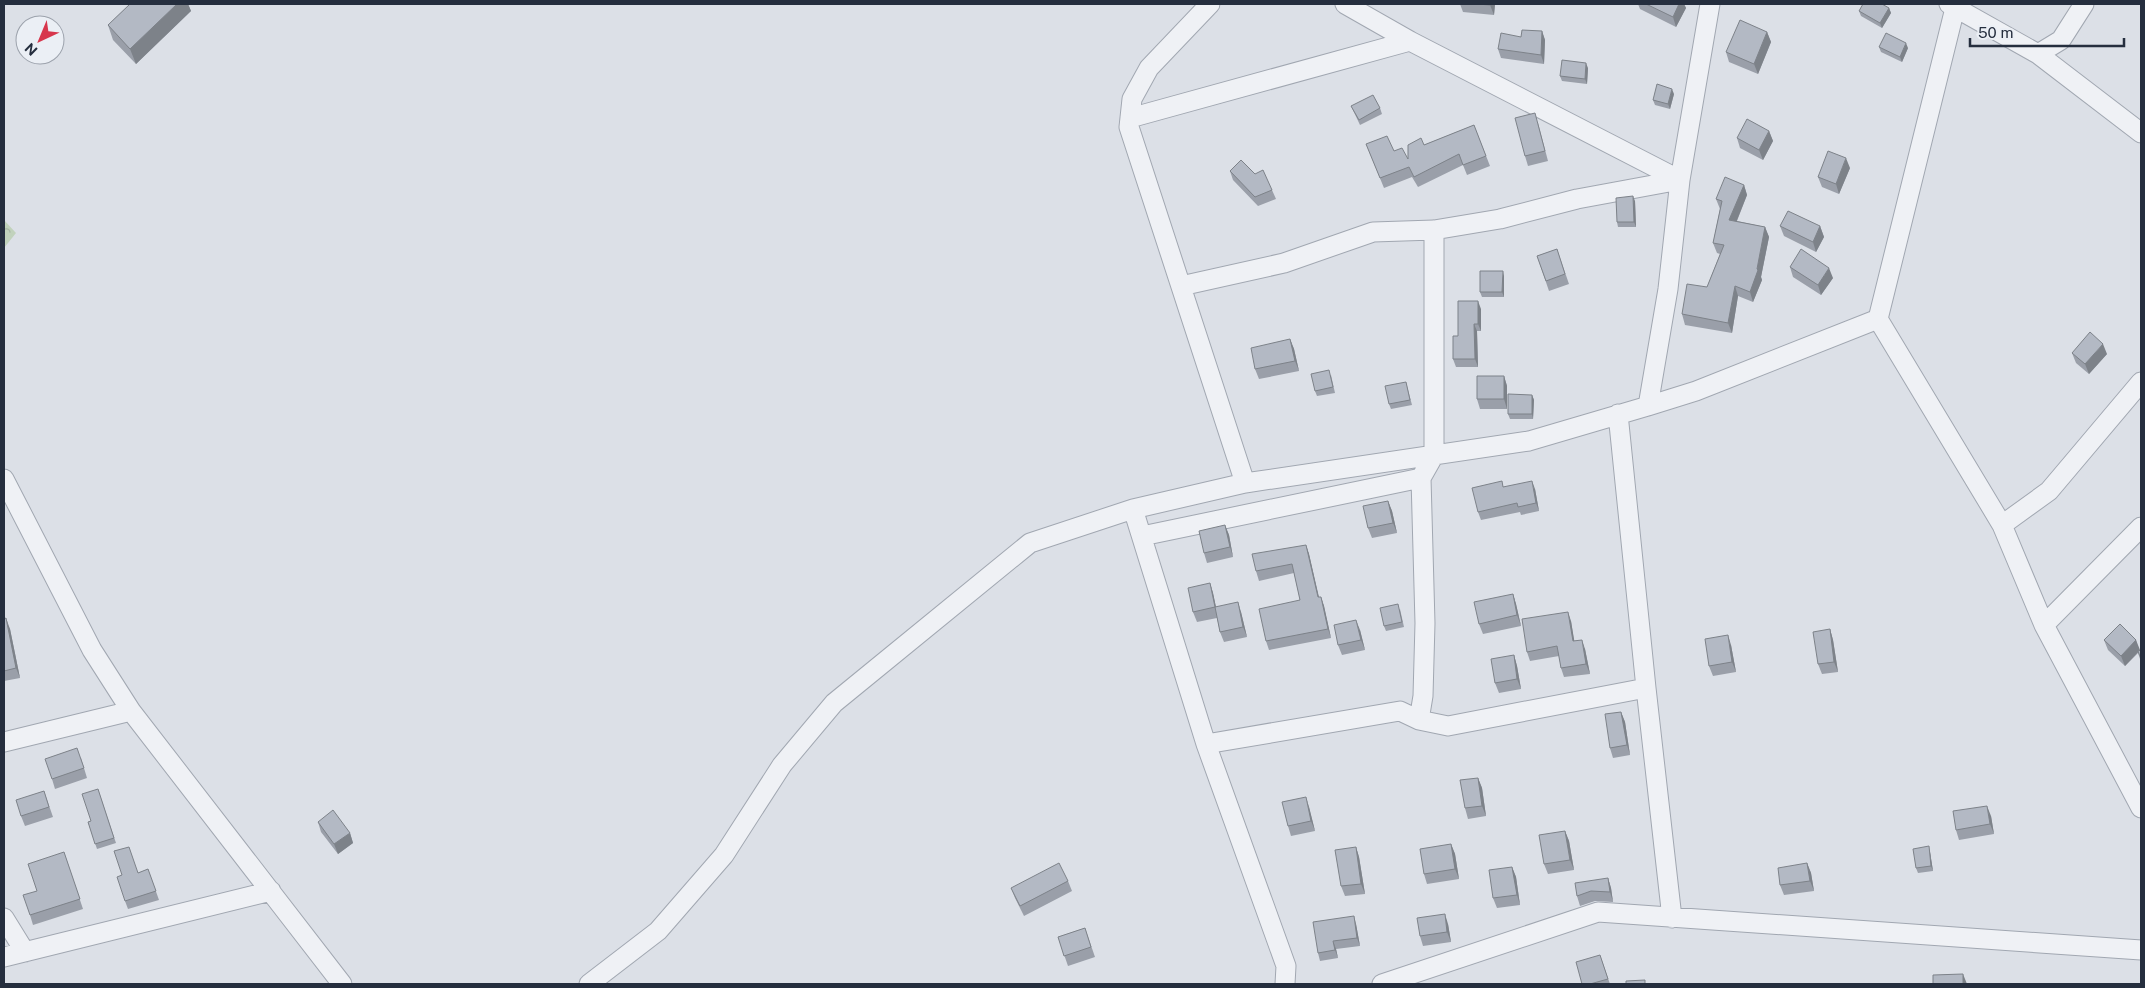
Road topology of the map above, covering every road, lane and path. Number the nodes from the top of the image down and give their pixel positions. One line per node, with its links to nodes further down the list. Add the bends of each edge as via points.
1 (1210, 4): 8 (street, via 1149,68 1132,99)
2 (1345, 4): 6 (street)
3 (1710, 4): 10 (street)
4 (2084, 4): 7 (street, via 2061,40)
5 (1952, 6): 7 (street); 13 (street)
6 (1410, 41): 8 (street); 10 (street)
7 (2038, 54): 9 (street)
8 (1130, 118): 12 (street, via 1129,127)
9 (2141, 133)
10 (1680, 180): 11 (street); 15 (street, via 1668,289)
11 (1434, 230): 12 (street, via 1373,232 1284,263); 17 (street)
12 (1181, 286): 20 (street)
13 (1878, 319): 15 (street, via 1696,391); 22 (street)
14 (2141, 382): 22 (street, via 2049,491)
15 (1648, 406): 16 (street)
16 (1618, 414): 17 (street, via 1529,441); 26 (street)
17 (1434, 455): 18 (street); 20 (street)
18 (1421, 478): 24 (street); 28 (street, via 1425,623 1424,696)
19 (4, 479): 27 (street, via 92,650)
20 (1245, 483): 21 (street)
21 (1133, 509): 24 (street); 39 (street, via 1030,542 834,703 782,765 724,856 665,923)
22 (2002, 525): 25 (street)
23 (2141, 527): 25 (street)
24 (1142, 536): 30 (street)
25 (2044, 625): 31 (street)
26 (1646, 688): 28 (street, via 1448,726); 34 (street)
27 (131, 712): 29 (street); 32 (street)
28 (1419, 720): 30 (street, via 1400,711)
29 (4, 742)
30 (1206, 744): 40 (street, via 1286,966)
31 (2141, 808)
32 (271, 892): 36 (street); 38 (street)
33 (4, 918): 36 (street)
34 (1672, 918): 35 (street); 41 (street, via 1598,912)
35 (2141, 950)
36 (25, 952): 37 (street)
37 (4, 957)
38 (342, 984)
39 (589, 984)
40 (1285, 984)
41 (1382, 984)

